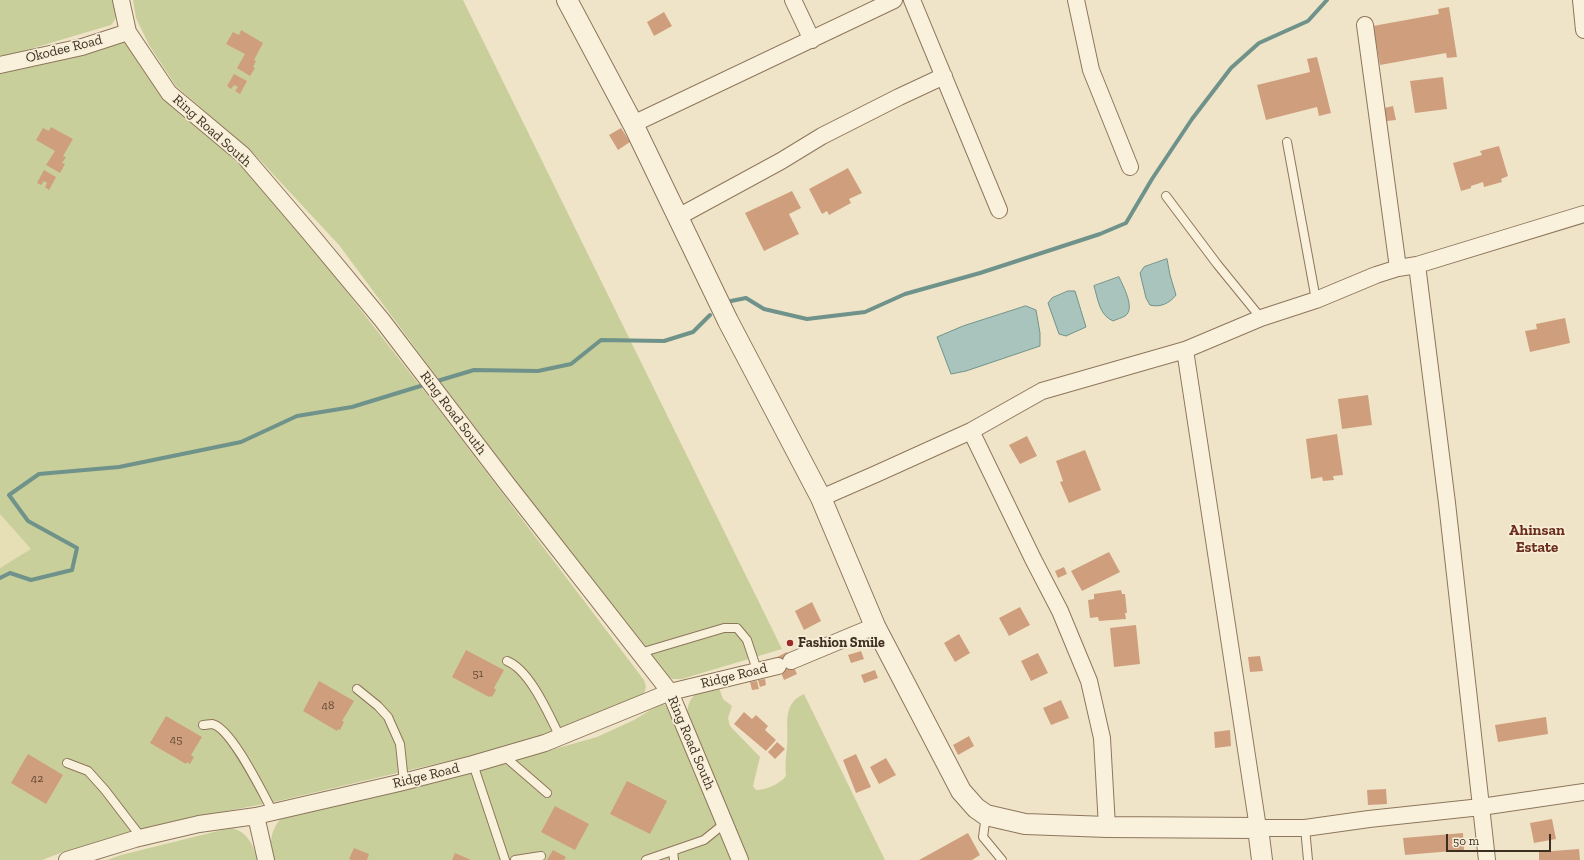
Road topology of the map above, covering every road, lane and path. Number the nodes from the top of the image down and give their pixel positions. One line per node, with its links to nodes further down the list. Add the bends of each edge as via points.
1 (121, 0): 10 (street, Ring Road South)
2 (567, 0): 14 (street)
3 (793, 0): 11 (street)
4 (894, 0): 11 (street)
5 (912, 0): 13 (street)
6 (1076, 0): 16 (street, via 1091,70)
7 (1581, 0): 9 (street)
8 (1365, 25): 22 (street)
9 (1584, 30)
10 (128, 32): 12 (street, Okodee Road, via 82,47); 29 (street, Ring Road South, via 169,93 243,155 382,320)
11 (812, 40): 14 (street)
12 (0, 65)
13 (944, 76): 18 (street); 20 (street, via 822,136)
14 (633, 124): 20 (street)
15 (1287, 142): 23 (lane)
16 (1130, 167)
17 (1166, 196): 24 (lane)
18 (999, 210)
19 (1584, 214): 21 (street)
20 (678, 217): 27 (street, via 728,321)
21 (1417, 265): 22 (street); 42 (street, via 1448,503 1458,612)
22 (1398, 268): 23 (street)
23 (1316, 300): 24 (street)
24 (1261, 318): 25 (street)
25 (1185, 350): 26 (street, via 1042,391); 48 (street)
26 (971, 431): 27 (street); 47 (street, via 1060,611 1089,681 1102,738)
27 (820, 498): 28 (street)
28 (875, 626): 31 (street, Ridge Road, via 784,663); 44 (street, via 961,791)
29 (640, 653): 31 (lane, via 724,628 737,628 748,640); 33 (street, Ring Road South)
30 (508, 661): 35 (lane, via 524,673)
31 (757, 670): 33 (street, Ridge Road)
32 (357, 689): 39 (lane, via 388,718 400,744)
33 (670, 692): 35 (street, Ridge Road); 46 (street, Ring Road South)
34 (203, 725): 43 (lane, via 213,724 224,731 236,746)
35 (560, 737): 36 (street, Ridge Road)
36 (503, 755): 38 (street, Ridge Road); 41 (lane)
37 (67, 763): 50 (lane, via 88,771)
38 (473, 764): 39 (street, Ridge Road); 55 (lane)
39 (404, 782): 43 (street, Ridge Road)
40 (1584, 792): 42 (street)
41 (546, 793)
42 (1482, 808): 49 (street); 63 (street)
43 (273, 812): 45 (street, Ridge Road)
44 (986, 815): 47 (street, via 1024,824); 60 (lane, via 983,837)
45 (256, 816): 50 (street, Ridge Road, via 198,824); 54 (street)
46 (725, 823): 51 (lane, via 704,840); 59 (street, Ring Road South)
47 (1106, 827): 48 (street)
48 (1258, 828): 49 (street); 61 (street)
49 (1305, 828): 62 (lane)
50 (141, 837): 53 (street, Ridge Road)
51 (673, 851): 57 (lane); 58 (lane)
52 (541, 856): 56 (lane)
53 (67, 860)
54 (266, 860)
55 (505, 860)
56 (515, 860)
57 (646, 860)
58 (674, 860)
59 (740, 860)
60 (1002, 860)
61 (1262, 860)
62 (1308, 860)
63 (1487, 860)

